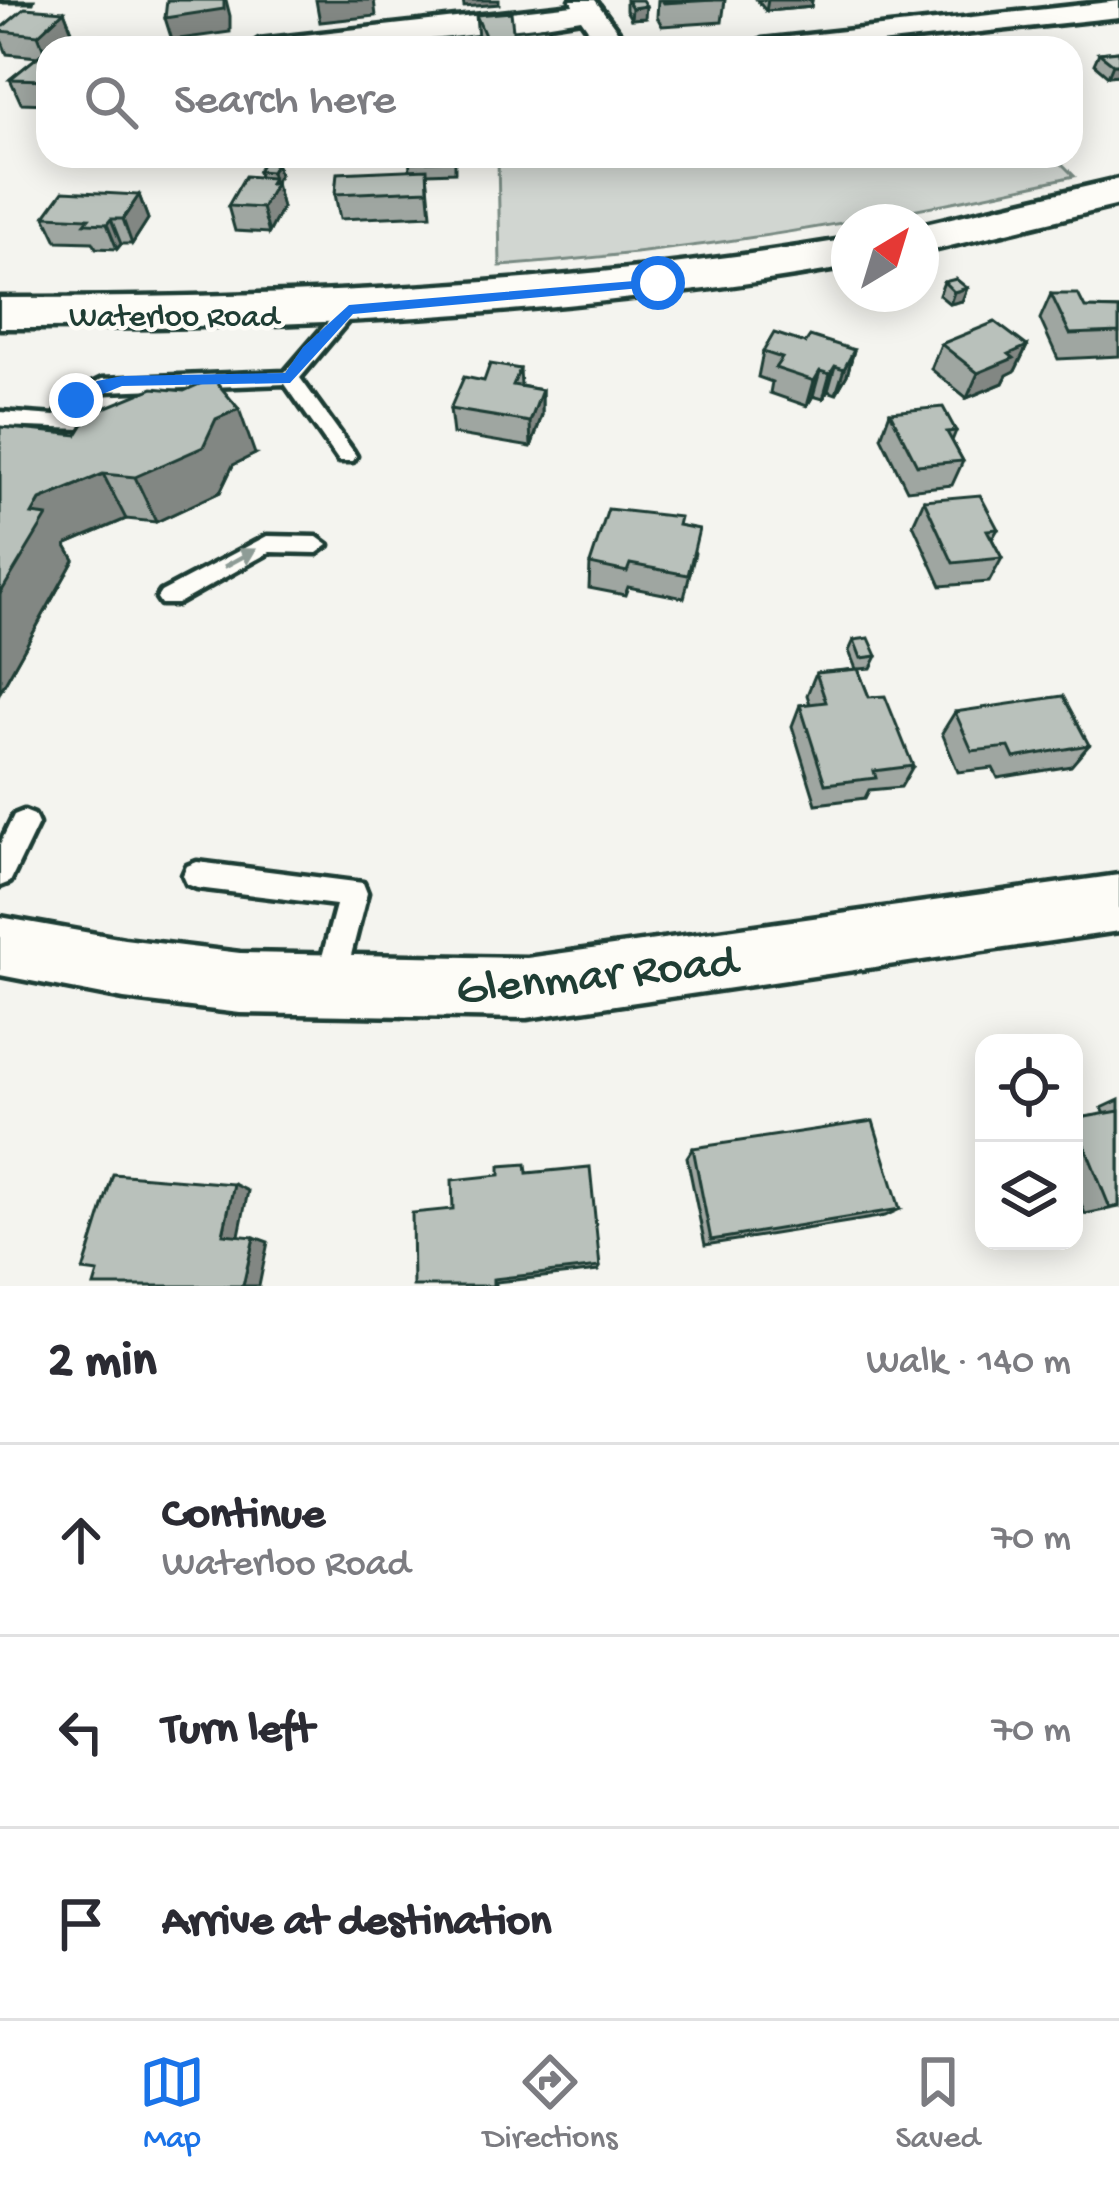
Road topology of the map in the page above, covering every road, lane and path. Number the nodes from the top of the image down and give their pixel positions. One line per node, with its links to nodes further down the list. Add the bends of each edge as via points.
1 (586, 5): 3 (street, via 513,23); 4 (street)
2 (1119, 10): 5 (street)
3 (381, 36)
4 (603, 36)
5 (875, 36)
6 (1119, 193): 7 (main road)
7 (939, 235)
8 (831, 257): 9 (main road, Waterloo Road, via 658,283)
9 (349, 310): 10 (main road, Waterloo Road); 11 (lane)
10 (0, 314)
11 (290, 378): 12 (lane); 17 (lane)
12 (157, 380): 13 (lane); 15 (lane, via 103,385 76,400)
13 (140, 408)
14 (0, 419): 15 (lane)
15 (60, 423): 16 (lane)
16 (98, 426)
17 (346, 456)
18 (317, 545): 19 (lane, one-way to 18, via 267,544)
19 (170, 598)
20 (24, 824): 21 (lane)
21 (0, 873)
22 (197, 875): 25 (lane, via 353,893)
23 (1119, 903): 25 (street, Glenmar Road, via 527,988)
24 (0, 946): 25 (street, Glenmar Road, via 124,970)
25 (329, 988)

